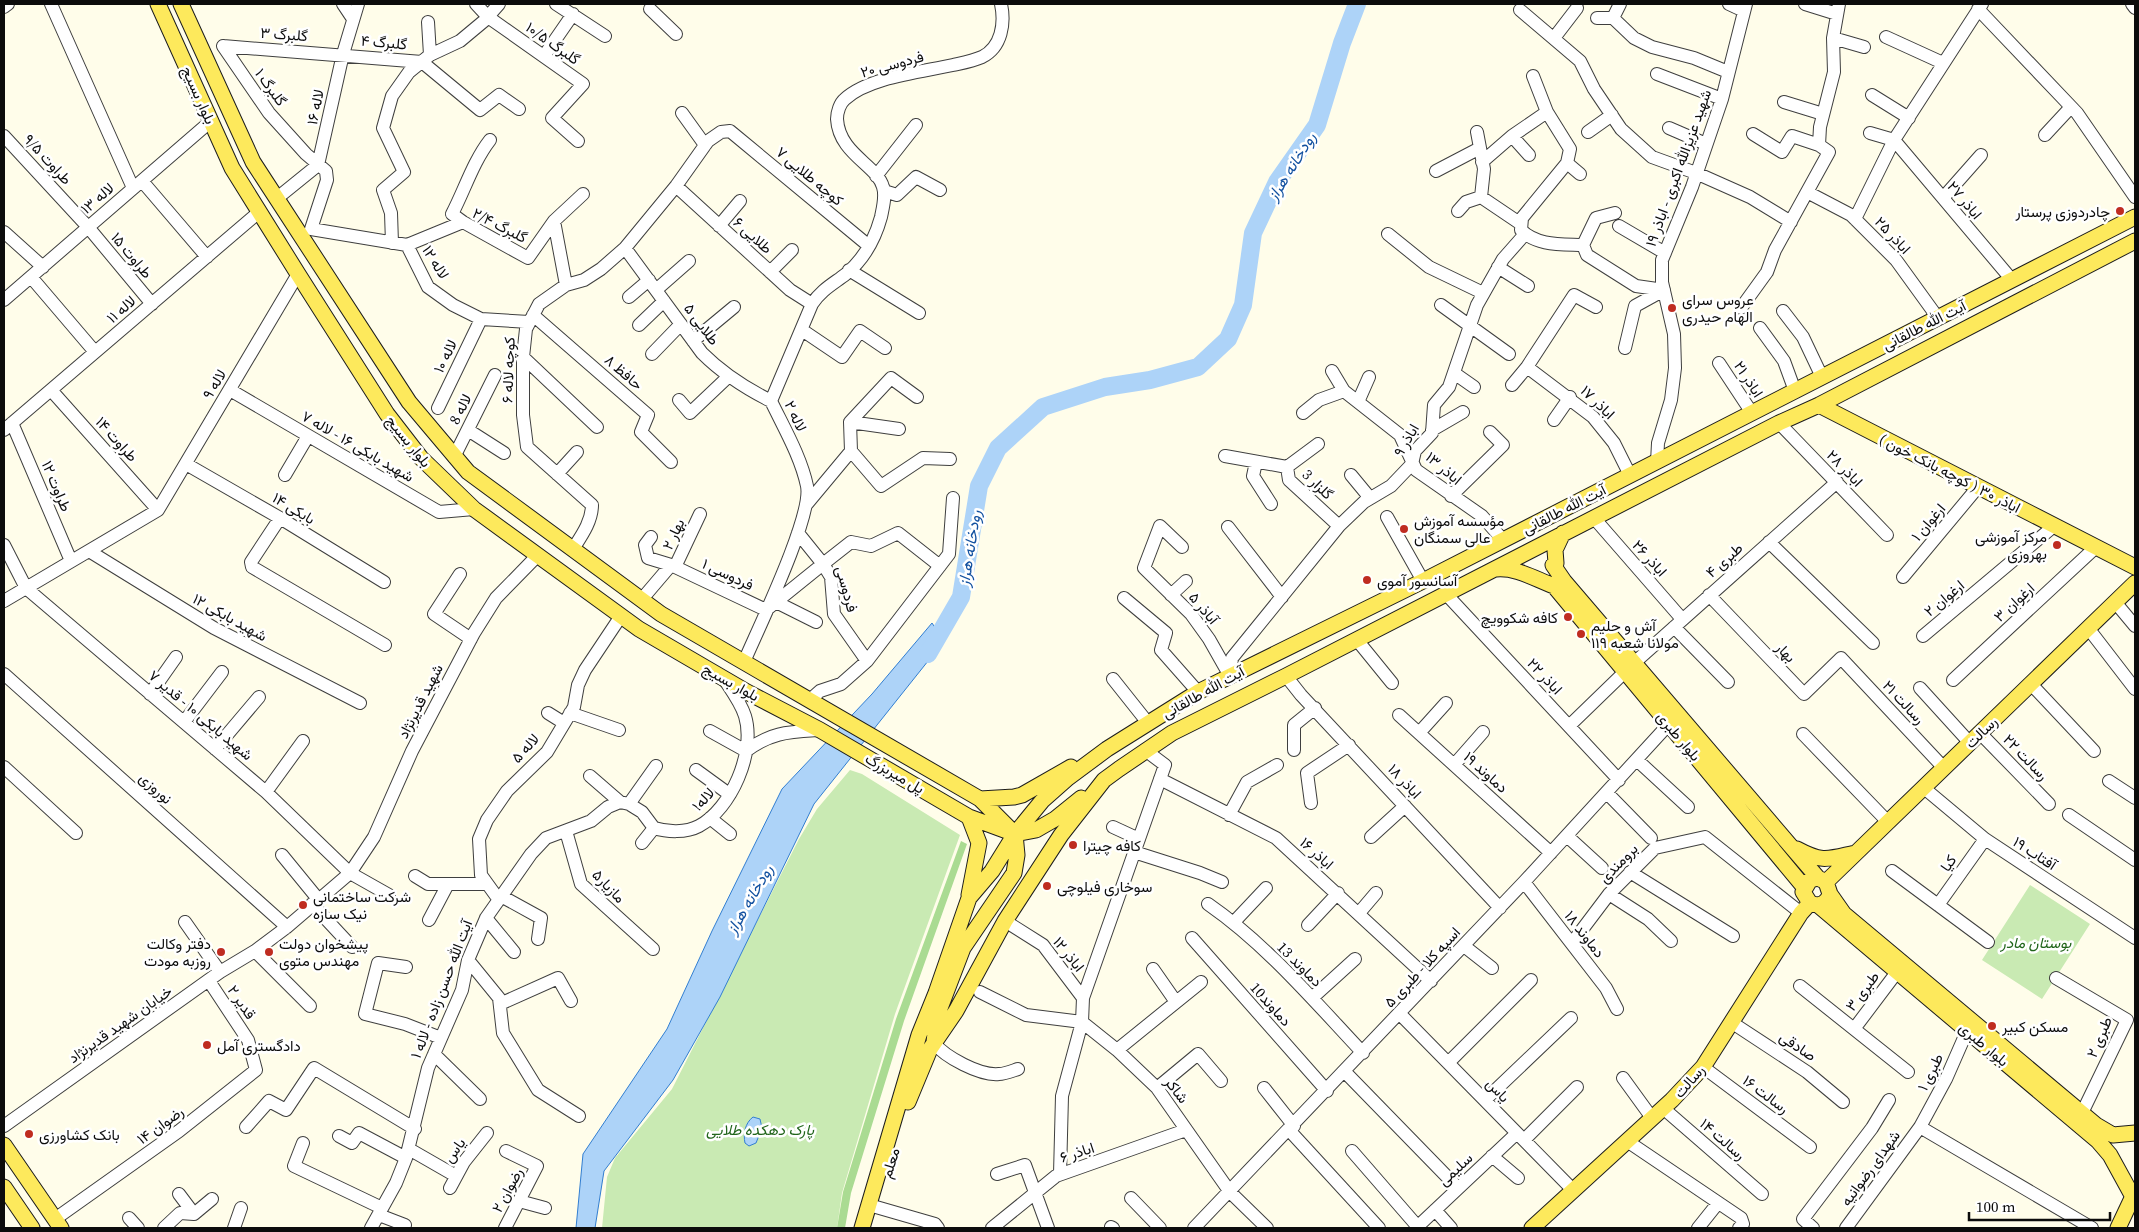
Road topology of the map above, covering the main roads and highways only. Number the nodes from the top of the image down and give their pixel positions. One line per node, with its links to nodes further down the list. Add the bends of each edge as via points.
1 (158, 4): 8 (main road, بلوار بسیج, via 232,168)
2 (181, 4): 5 (main road, بلوار بسیج, via 253,162)
3 (2135, 217): 7 (main road, آیت الله طالقانی)
4 (2135, 241): 6 (main road, آیت الله طالقانی)
5 (407, 400): 8 (main road); 18 (main road, بلوار بسیج, via 468,472 662,614)
6 (1819, 405): 9 (main road, آیت الله طالقانی); 13 (main road, اباذر ۳۰ ( کوچه بانک خون ))
7 (1752, 413): 9 (main road, via 1749,426); 10 (main road, آیت الله طالقانی)
8 (387, 414): 19 (main road, بلوار بسیج, via 421,458 474,509 639,629)
9 (1761, 432): 11 (main road, آیت الله طالقانی)
10 (1708, 436): 11 (main road, via 1721,440); 22 (main road, آیت الله طالقانی, via 1198,692)
11 (1718, 454): 12 (main road, آیت الله طالقانی)
12 (1563, 533): 14 (main road, آیت الله طالقانی); 16 (main road, via 1555,550 1556,563 1553,565)
13 (2135, 568)
14 (1493, 569): 16 (main road, via 1510,568 1528,577); 23 (main road, آیت الله طالقانی, via 1172,733)
15 (2135, 583): 30 (main road, رسالت)
16 (1559, 584): 17 (main road, بلوار طبری)
17 (1629, 667): 29 (main road, بلوار طبری); 34 (main road, بلوار طبری, via 1669,724)
18 (760, 670): 19 (main road, via 766,682 765,688 760,693); 20 (main road, بلوار بسیج)
19 (747, 692): 21 (main road, بلوار بسیج)
20 (831, 711): 25 (main road, پل میربزرگ)
21 (820, 730): 27 (main road, پل میربزرگ)
22 (1107, 749): 24 (main road, آیت الله طالقانی); 25 (main road, via 1022,795)
23 (1104, 780): 26 (main road); 38 (main road, آیت الله طالقانی, via 1061,835 1005,921)
24 (1051, 792): 26 (main road, via 1048,800 1052,808); 28 (main road, آیت الله طالقانی)
25 (980, 799): 28 (main road, پل میربزرگ)
26 (1065, 812): 28 (main road, via 1036,830)
27 (969, 817): 28 (main road, پل میربزرگ); 35 (main road, via 979,843)
28 (1015, 834): 31 (main road, آیت الله طالقانی); 32 (main road, via 1017,855 1014,873)
29 (1780, 834): 30 (main road, via 1791,846 1824,860); 33 (main road, بلوار طبری)
30 (1857, 852): 33 (main road, رسالت)
31 (992, 871): 32 (main road, via 1004,868 1009,873); 35 (main road, آیت الله طالقانی)
32 (1009, 880): 38 (main road, via 963,948 937,1016)
33 (1825, 885): 34 (main road, via 1810,880); 36 (main road, via 1826,902); 37 (main road, بلوار طبری, via 1844,914)
34 (1804, 887): 36 (main road, via 1804,896)
35 (969, 898): 45 (main road, آیت الله طالقانی, via 919,1035)
36 (1810, 907): 37 (main road, بلوار طبری); 47 (main road, رسالت, via 1703,1067 1658,1113)
37 (1970, 1024): 39 (main road, بلوار طبری, via 2096,1126 2113,1134); 42 (main road, بلوار طبری, via 2098,1141)
38 (934, 1043): 46 (main road, معلم, via 910,1097)
39 (2135, 1133)
40 (4, 1145): 43 (main road)
41 (4, 1187): 44 (main road)
42 (2134, 1194): 48 (main road)
43 (58, 1224)
44 (32, 1228)
45 (862, 1228)
46 (870, 1228)
47 (1532, 1228)
48 (2118, 1228)

